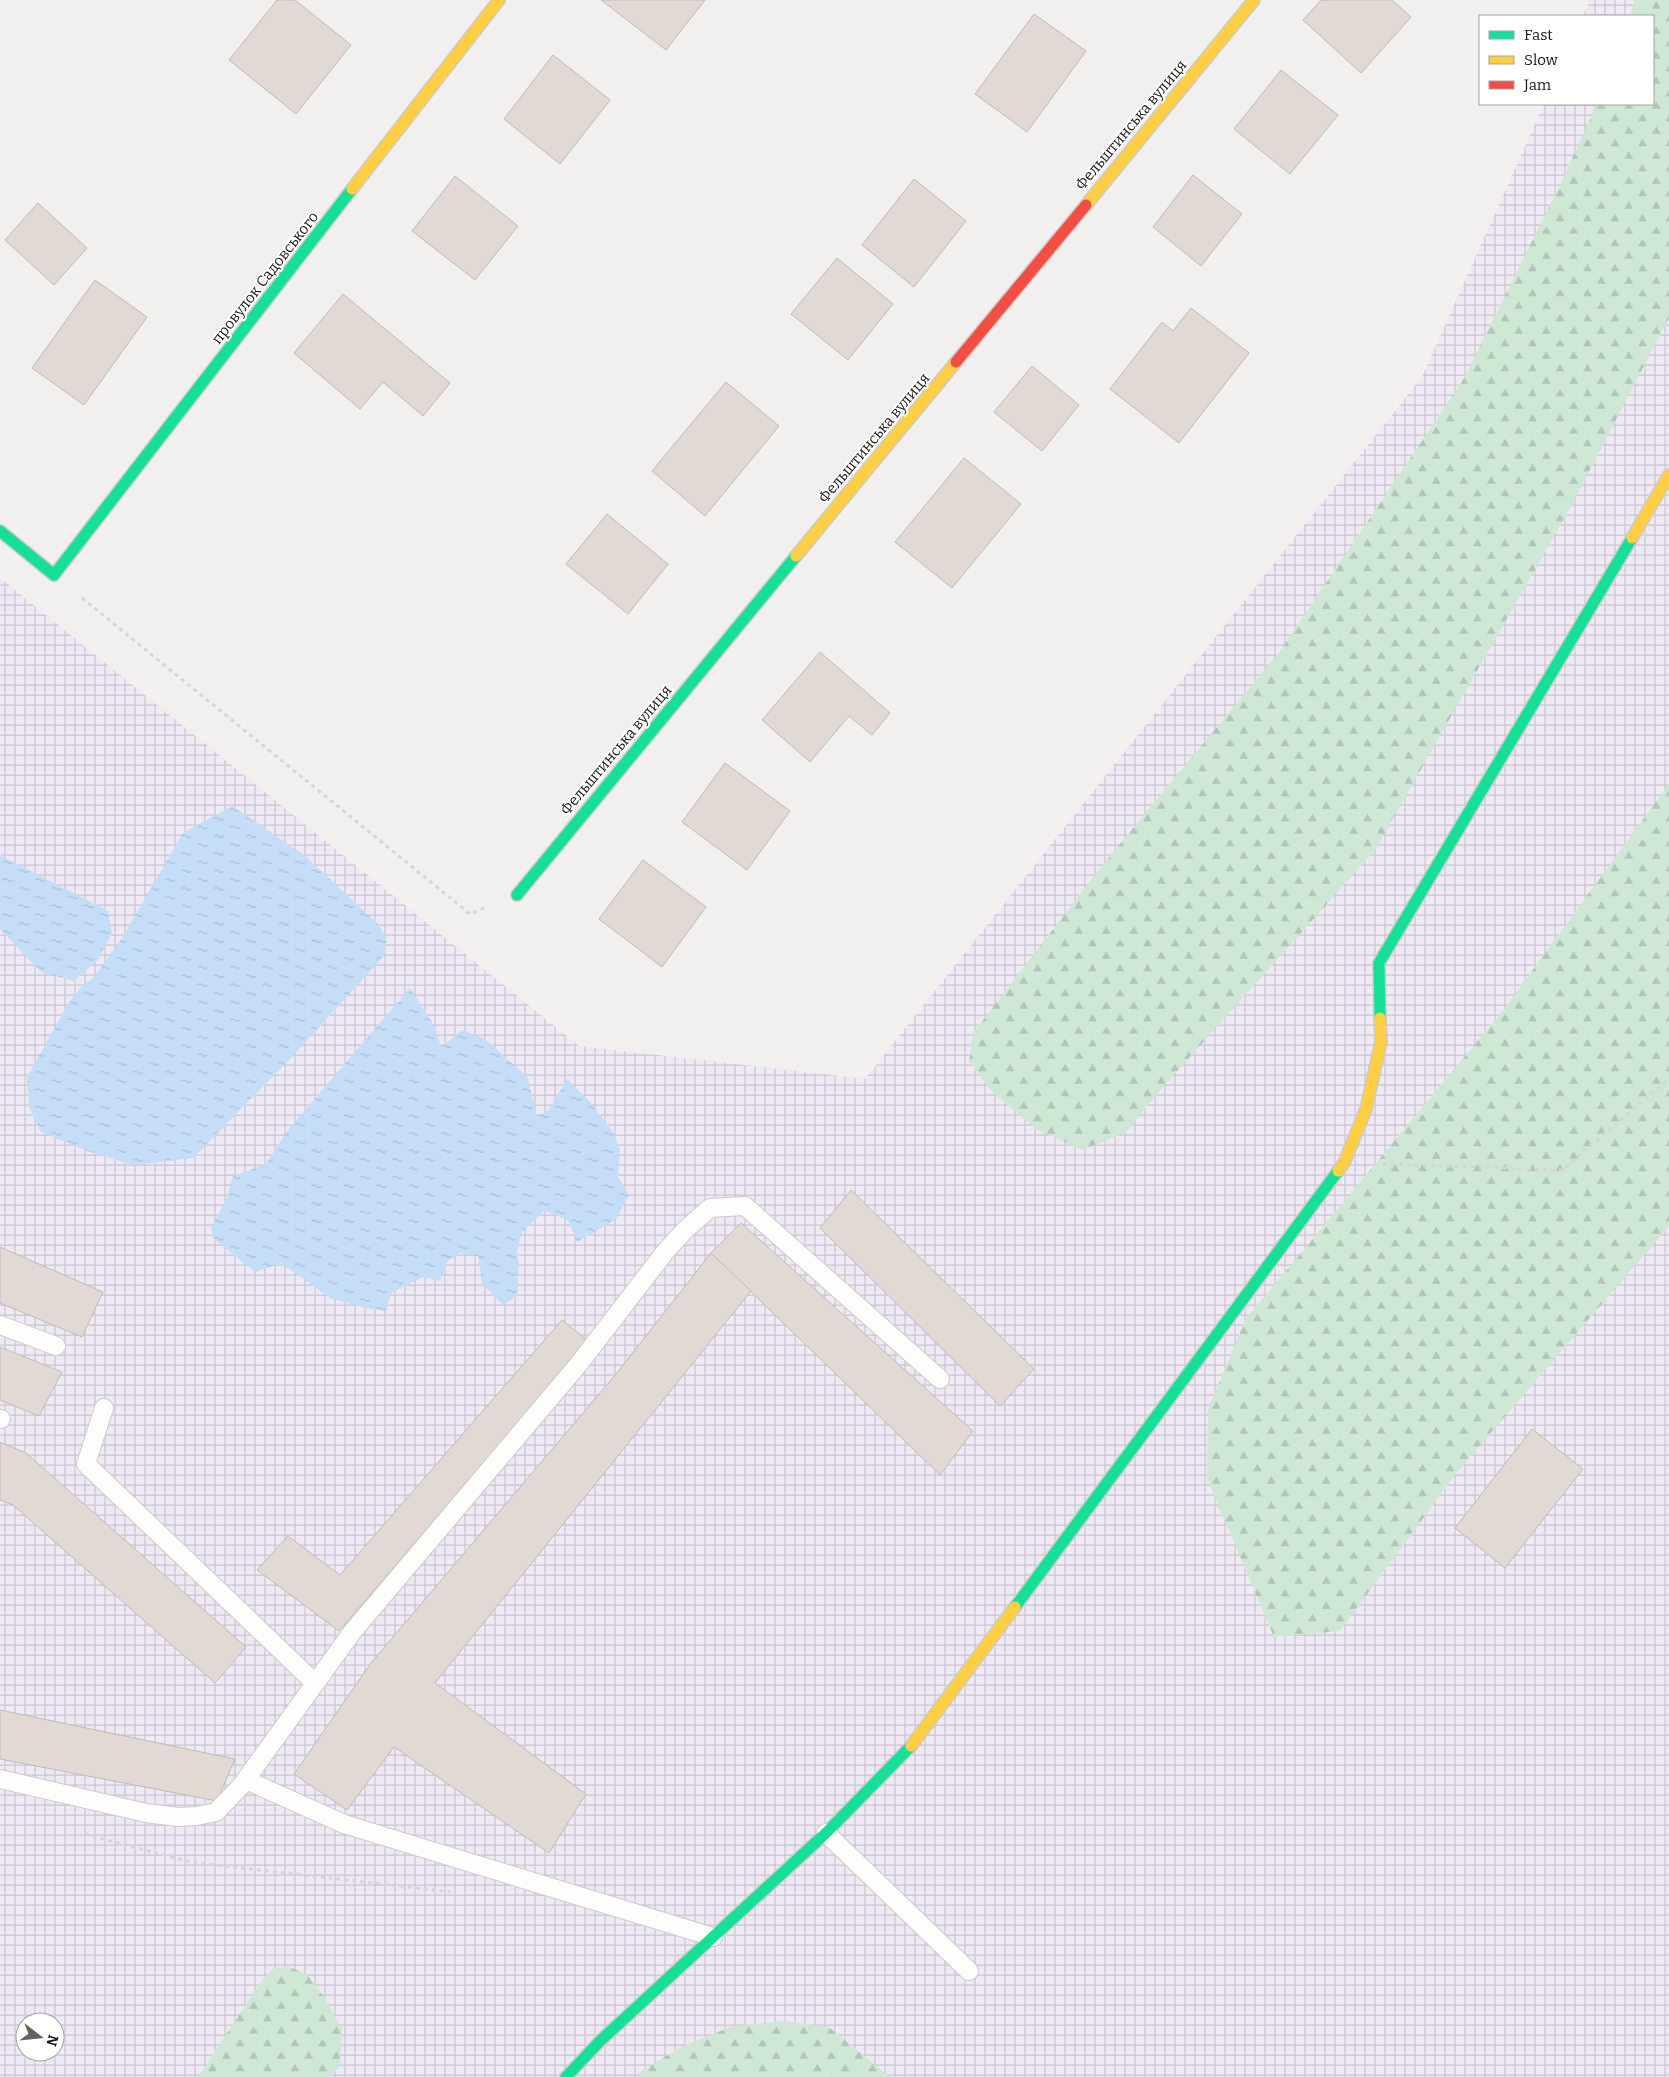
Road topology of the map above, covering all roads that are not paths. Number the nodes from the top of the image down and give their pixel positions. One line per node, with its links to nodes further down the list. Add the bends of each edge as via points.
1 (499, 0): 4 (street, провулок Садовського, via 54,575)
2 (1254, 0): 5 (street, Фельштинська вулиця)
3 (1669, 475): 13 (street, via 1379,963 1381,1042 1366,1109 1344,1163 912,1744)
4 (0, 531)
5 (516, 894)
6 (0, 1325): 7 (lane)
7 (56, 1346)
8 (940, 1379): 10 (lane, via 745,1206 710,1208 665,1252 578,1365 353,1631)
9 (104, 1408): 10 (lane, via 86,1464)
10 (316, 1683): 12 (lane)
11 (0, 1780): 12 (lane, via 146,1813 179,1817 216,1812)
12 (246, 1780): 14 (lane, via 344,1824)
13 (826, 1833): 14 (street); 15 (lane)
14 (713, 1937): 16 (street, via 600,2041)
15 (969, 1972)
16 (566, 2077)

